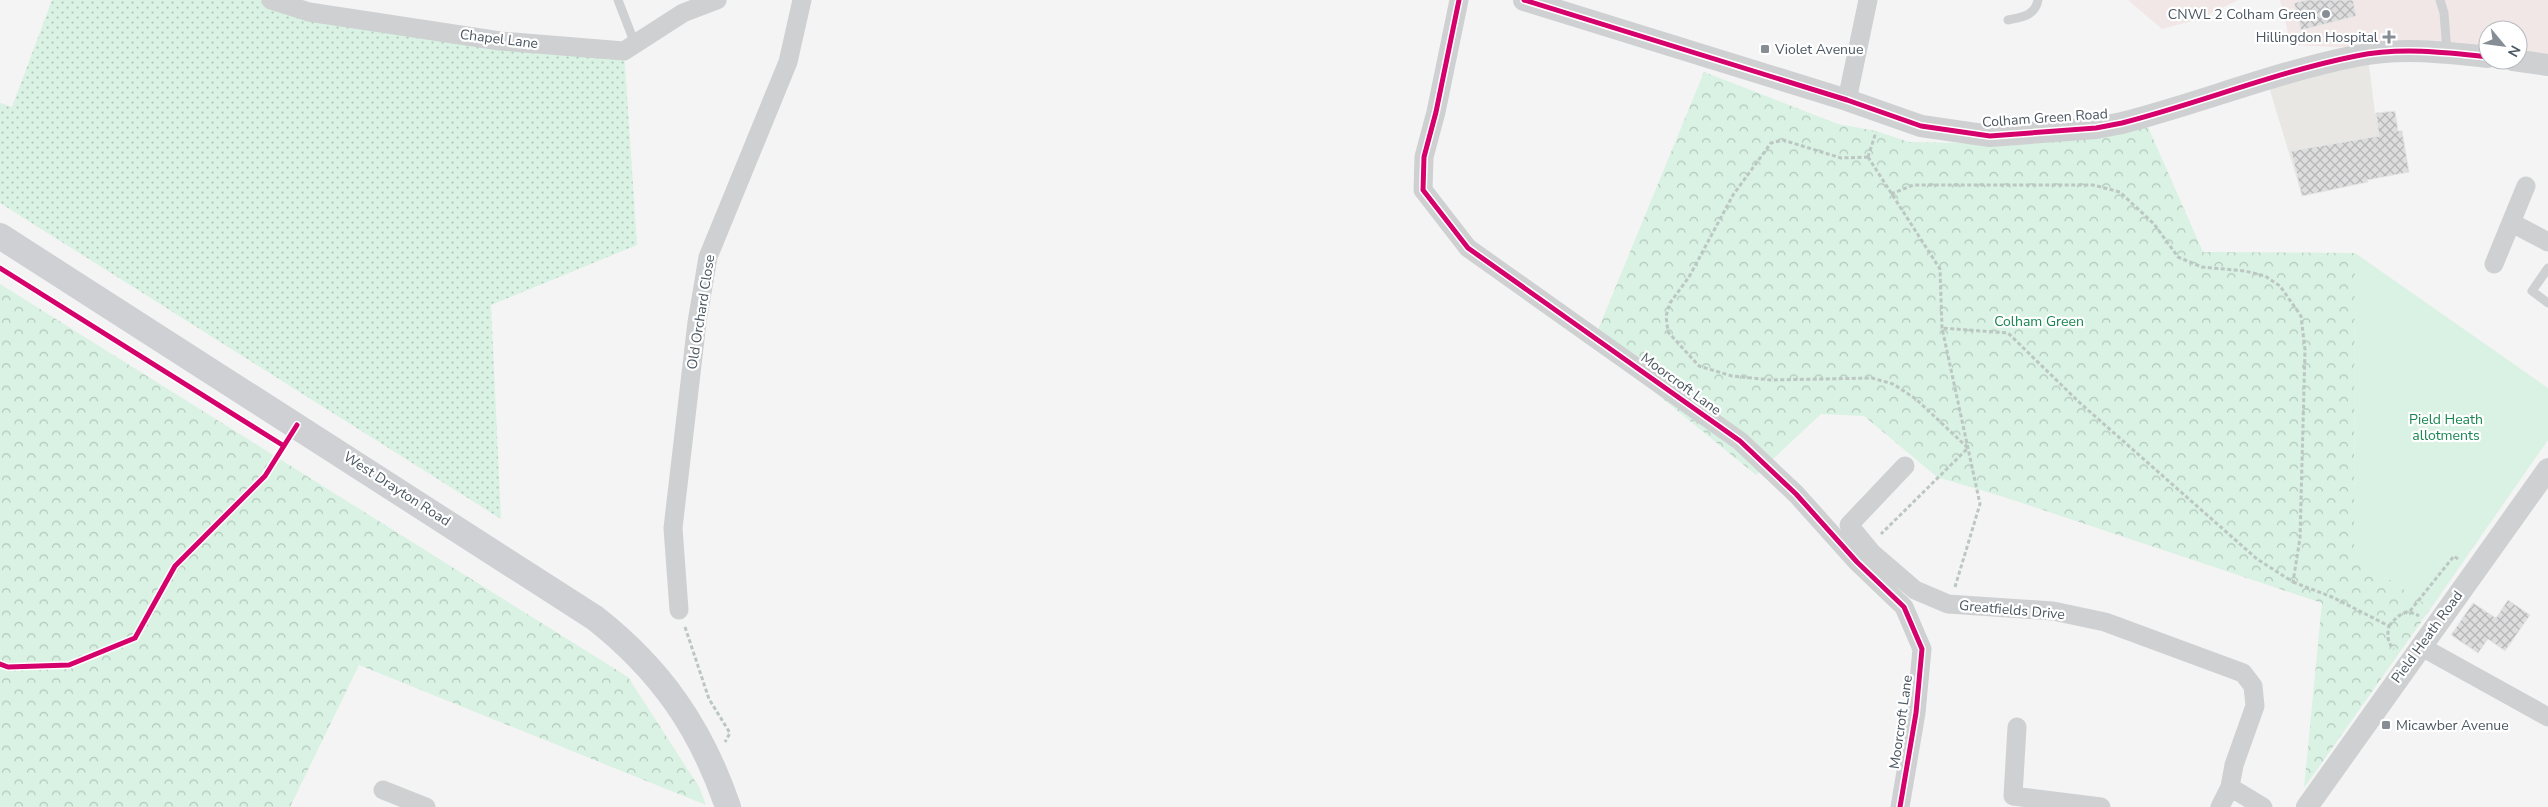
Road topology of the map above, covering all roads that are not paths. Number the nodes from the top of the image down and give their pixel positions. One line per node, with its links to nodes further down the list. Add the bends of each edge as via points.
1 (271, 0): 11 (street, Chapel Lane, via 309,12 500,41 624,51)
2 (618, 0): 11 (lane)
3 (717, 0): 11 (street, Chapel Lane, via 683,13)
4 (802, 0): 26 (street, Old Orchard Close, via 788,62 708,257 697,322 673,528)
5 (1459, 0): 34 (street, Moorcroft Lane, via 1424,157 1423,190 1468,248 1740,441 1796,494 1904,608 1922,649 1916,713)
6 (1524, 0): 16 (street, Colham Green Road)
7 (1868, 0): 16 (street)
8 (2038, 0): 10 (lane, via 2036,8 2028,15)
9 (2440, 0): 12 (lane)
10 (2008, 20)
11 (635, 44)
12 (2446, 52): 13 (street, Colham Green Road); 16 (street, Colham Green Road, via 2401,51 2356,56 2122,123 2049,132 1990,136 1920,126)
13 (2478, 56)
14 (2528, 62): 15 (street)
15 (2548, 65)
16 (1847, 100)
17 (2526, 186): 18 (street)
18 (2512, 223): 20 (street); 21 (street)
19 (0, 236): 33 (main road, West Drayton Road, via 595,618 622,640 662,684 696,730)
20 (2548, 242)
21 (2494, 264)
22 (2548, 268): 23 (lane, via 2532,291)
23 (2548, 303)
24 (1905, 466): 30 (street, Greatfields Drive, via 1850,525 1872,553 1914,590 1948,604 2053,611 2105,622 2243,673 2254,686 2256,706 2234,765)
25 (2548, 469): 27 (street, Pield Heath Road)
26 (679, 610)
27 (2420, 646): 28 (street); 38 (street, Pield Heath Road)
28 (2548, 717)
29 (2017, 726): 35 (street, via 2013,796)
30 (2230, 787): 36 (street, Greatfields Drive); 37 (street)
31 (383, 790): 32 (street)
32 (426, 807)
33 (728, 807)
34 (1900, 807)
35 (2101, 807)
36 (2220, 807)
37 (2263, 807)
38 (2307, 807)

